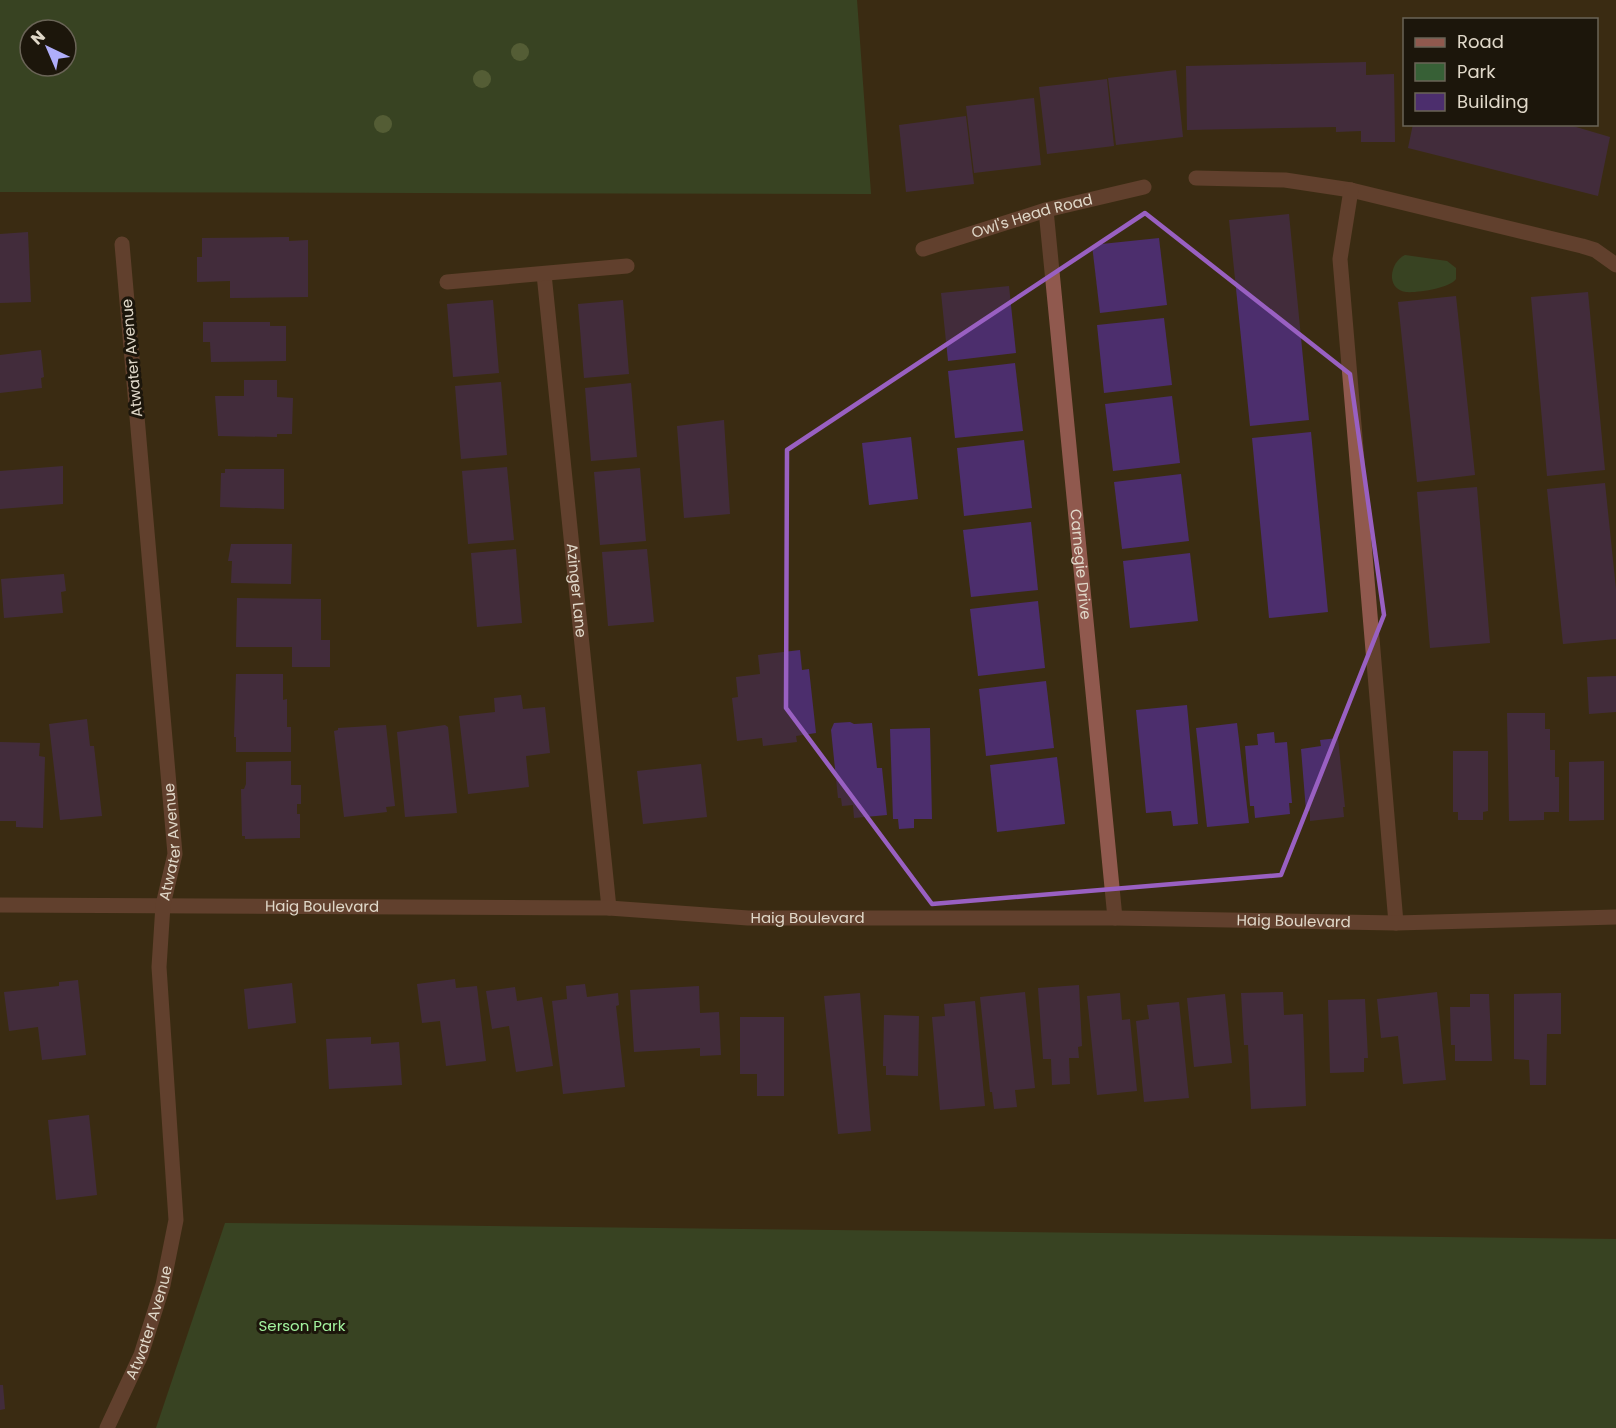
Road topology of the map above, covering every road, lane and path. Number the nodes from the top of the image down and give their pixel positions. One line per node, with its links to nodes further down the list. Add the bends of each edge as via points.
1 (1197, 178): 3 (street, via 1285,180)
2 (1144, 187): 4 (street, Owl's Head Road)
3 (1351, 190): 7 (street, via 1582,246); 16 (street, via 1340,259)
4 (1046, 210): 6 (street, Owl's Head Road); 15 (street, Carnegie Drive)
5 (122, 244): 12 (street, Atwater Avenue, via 175,854)
6 (923, 249)
7 (1616, 265)
8 (627, 266): 9 (street)
9 (544, 274): 10 (street); 13 (street, Azinger Lane)
10 (447, 282)
11 (0, 905): 12 (street, Haig Boulevard)
12 (163, 905): 13 (street, Haig Boulevard); 17 (street, Atwater Avenue, via 159,966 176,1220 163,1285 141,1355)
13 (609, 908): 15 (street, Haig Boulevard, via 748,918)
14 (1616, 917): 16 (street, Haig Boulevard)
15 (1115, 918): 16 (street, Haig Boulevard)
16 (1396, 923)
17 (108, 1428)

